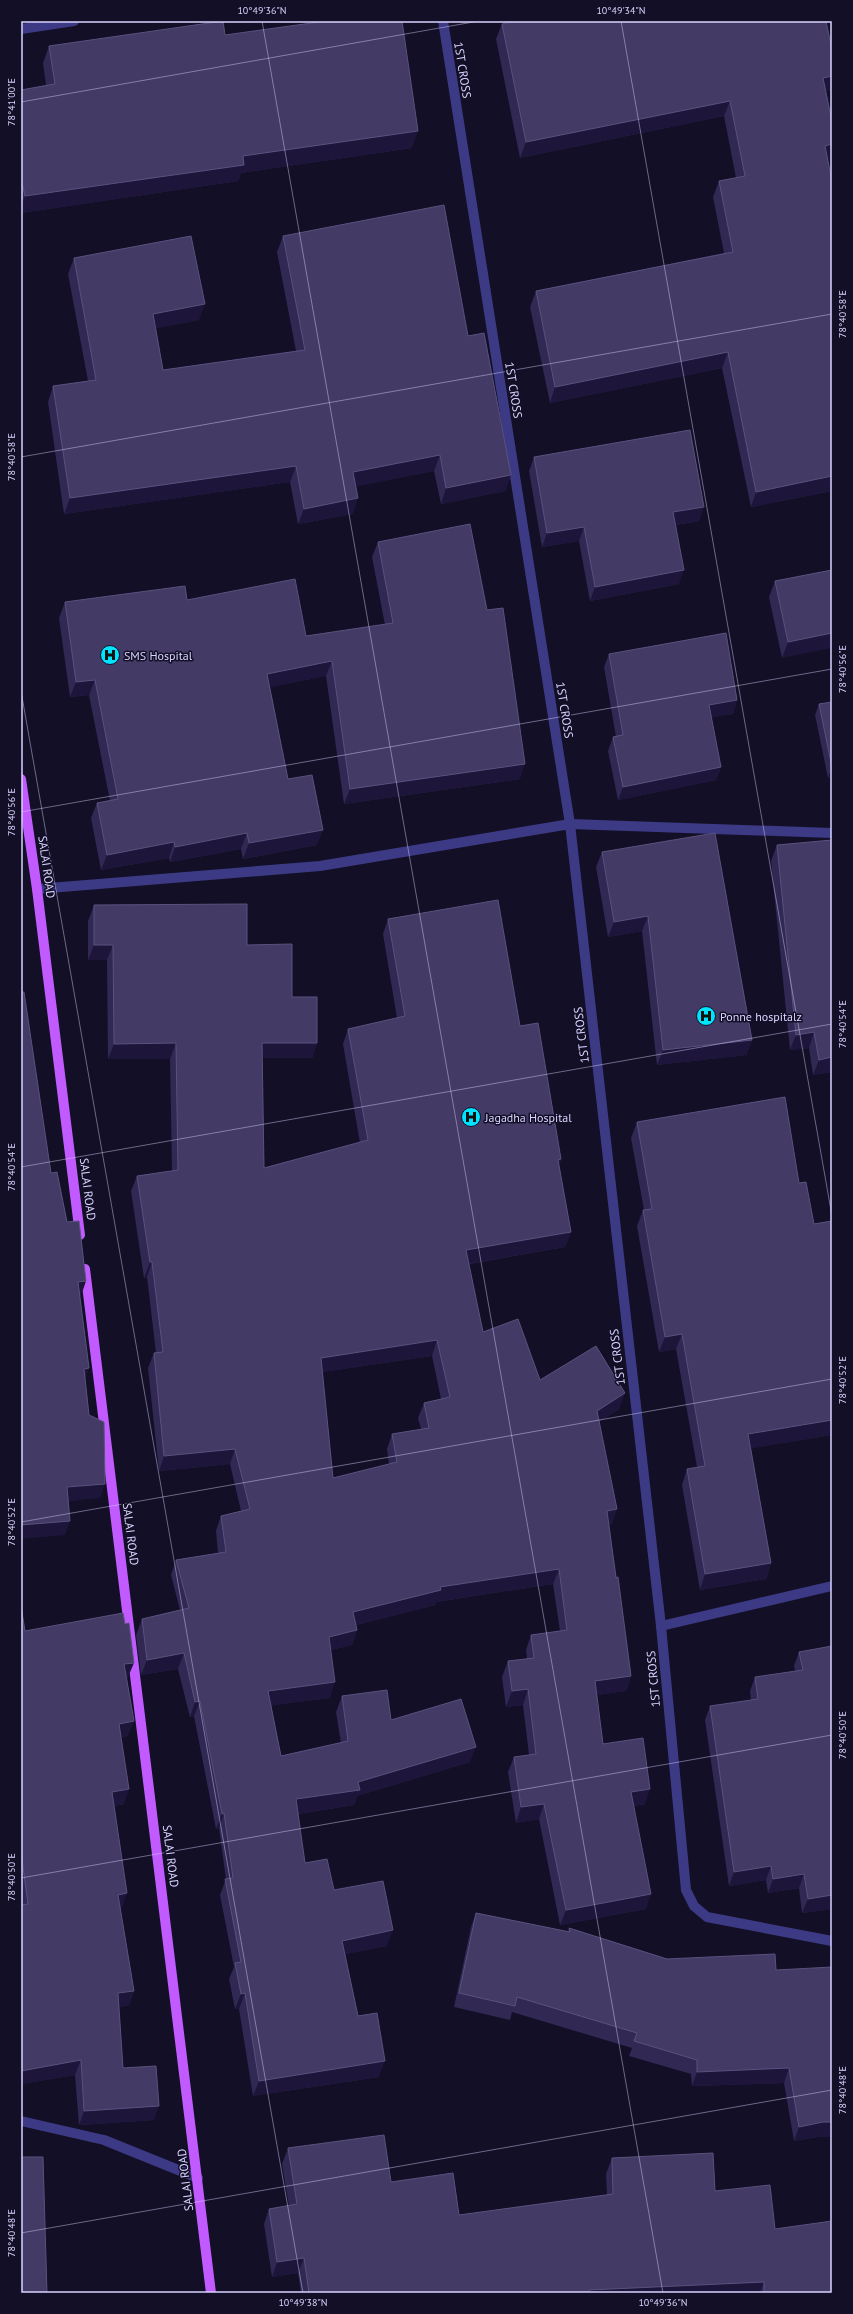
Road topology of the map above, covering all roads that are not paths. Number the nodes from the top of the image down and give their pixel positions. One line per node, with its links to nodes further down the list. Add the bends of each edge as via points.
1 (74, 21): 3 (street)
2 (442, 21): 5 (street, 1ST CROSS)
3 (21, 29)
4 (21, 779): 7 (main road, SALAI ROAD)
5 (570, 824): 6 (street); 7 (street, via 320,866); 11 (street, 1ST CROSS)
6 (832, 832)
7 (37, 889): 8 (main road, SALAI ROAD)
8 (82, 1245)
9 (84, 1260): 14 (main road, SALAI ROAD)
10 (832, 1586): 11 (street)
11 (661, 1626): 12 (street, 1ST CROSS, via 686,1890 694,1906 707,1917)
12 (832, 1941)
13 (21, 2120): 14 (street, via 104,2140)
14 (198, 2178): 15 (main road, SALAI ROAD)
15 (211, 2293)

